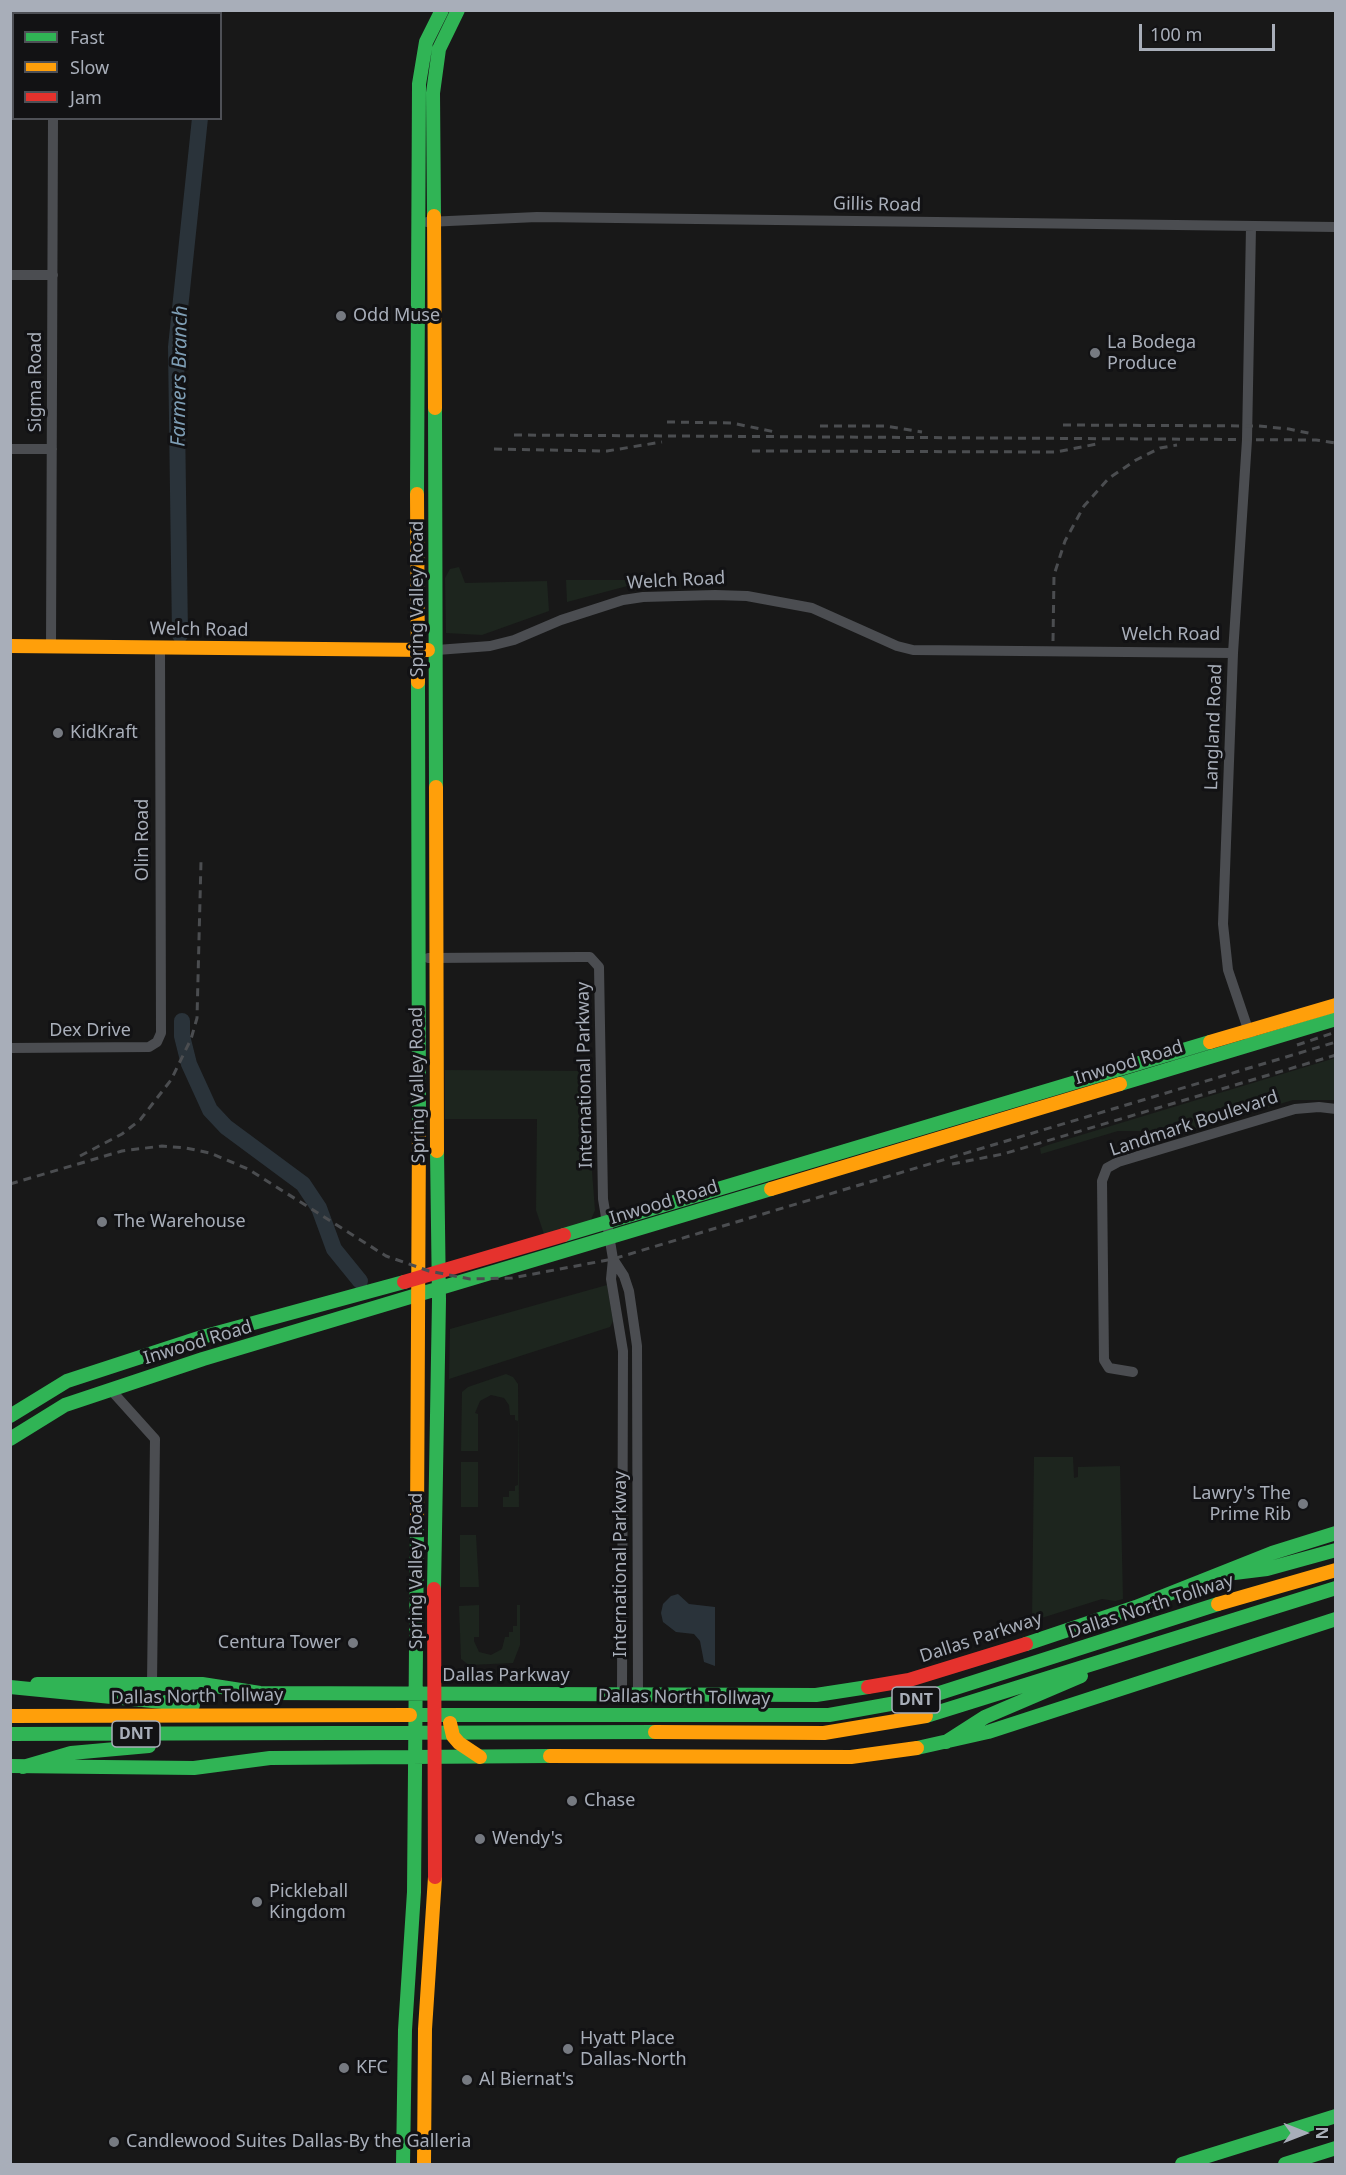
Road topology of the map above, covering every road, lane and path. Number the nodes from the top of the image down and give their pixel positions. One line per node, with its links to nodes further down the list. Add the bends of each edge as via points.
1 (442, 10): 5 (main road, Spring Valley Road, via 426,42 419,84)
2 (458, 10): 4 (main road, Spring Valley Road, via 436,62)
3 (53, 120): 9 (street, Sigma Road)
4 (435, 222): 5 (street, Gillis Road); 6 (street, Gillis Road, via 537,217); 11 (main road, Spring Valley Road)
5 (417, 223): 10 (main road, Spring Valley Road)
6 (1251, 227): 7 (street, Gillis Road); 19 (street, Langland Road, via 1247,440)
7 (1335, 227)
8 (10, 274): 9 (street)
9 (53, 275): 13 (street, Sigma Road)
10 (417, 377): 11 (main road); 17 (main road, Spring Valley Road)
11 (435, 377): 18 (main road, Spring Valley Road)
12 (10, 449): 13 (street)
13 (52, 449): 15 (street, Sigma Road)
14 (10, 646): 15 (main road, Welch Road)
15 (51, 646): 16 (main road, Welch Road)
16 (160, 647): 17 (main road, Welch Road); 24 (street, Olin Road)
17 (418, 650): 18 (main road, Welch Road); 20 (main road, Spring Valley Road)
18 (437, 650): 19 (street, Welch Road, via 514,640 623,600 715,595 747,596 812,608 913,650); 21 (main road, Spring Valley Road)
19 (1233, 653): 25 (street, Langland Road, via 1223,924 1228,970)
20 (419, 958): 21 (street, International Parkway); 27 (main road, Spring Valley Road)
21 (435, 958): 28 (main road, Spring Valley Road); 34 (street, International Parkway, via 580,957 596,961 601,977 603,1199)
22 (1335, 1005): 25 (main road, Inwood Road)
23 (1335, 1019): 25 (main road, Inwood Road)
24 (161, 1033): 26 (street, Dex Drive, via 149,1047)
25 (1251, 1038): 29 (main road, Inwood Road); 30 (main road, Inwood Road)
26 (10, 1048)
27 (418, 1075): 28 (main road); 38 (main road, Spring Valley Road)
28 (436, 1075): 37 (main road, Spring Valley Road)
29 (1064, 1084): 30 (main road); 32 (main road, Inwood Road)
30 (1069, 1100): 33 (main road, Inwood Road)
31 (1335, 1109): 45 (street, Landmark Boulevard, via 1295,1109 1107,1168 1102,1181 1104,1360 1109,1368)
32 (817, 1159): 33 (main road); 34 (main road, Inwood Road)
33 (822, 1174): 35 (main road, Inwood Road)
34 (607, 1221): 35 (street, International Parkway); 37 (main road, Inwood Road)
35 (609, 1238): 36 (street, International Parkway); 39 (main road, Inwood Road)
36 (613, 1259): 65 (street, International Parkway, via 611,1279 623,1351); 66 (street, International Parkway, via 629,1292 637,1346)
37 (439, 1273): 38 (main road, Inwood Road); 39 (main road, Spring Valley Road)
38 (418, 1277): 40 (main road, Spring Valley Road); 41 (main road, Inwood Road)
39 (439, 1288): 40 (main road, Inwood Road); 46 (main road, Spring Valley Road)
40 (418, 1294): 42 (main road, Inwood Road); 43 (main road, Spring Valley Road)
41 (252, 1321): 42 (main road); 44 (main road, Inwood Road)
42 (257, 1344): 47 (main road, Inwood Road)
43 (418, 1361): 46 (main road, via 425,1370 426,1382); 48 (main road, Spring Valley Road)
44 (102, 1370): 47 (main road); 49 (main road, Inwood Road, via 67,1381)
45 (1133, 1372)
46 (436, 1386): 51 (main road, Spring Valley Road)
47 (110, 1389): 50 (main road, Inwood Road, via 64,1405); 59 (street, via 154,1439)
48 (418, 1400): 51 (main road, via 428,1408); 62 (main road, Spring Valley Road)
49 (10, 1416)
50 (10, 1439)
51 (435, 1451): 63 (main road, Spring Valley Road)
52 (1335, 1533): 55 (main road, Dallas Parkway, via 1272,1553)
53 (1335, 1550): 55 (main road, via 1267,1569)
54 (1335, 1570): 67 (main road, Dallas North Tollway / DNT, via 924,1698 877,1709 780,1717)
55 (1226, 1574): 66 (main road, Dallas Parkway, via 909,1680 816,1695)
56 (1335, 1588): 58 (main road, Dallas North Tollway / DNT)
57 (1335, 1619): 71 (main road, via 988,1732)
58 (1135, 1649): 70 (main road, Dallas North Tollway / DNT, via 912,1720 865,1729 774,1735 372,1731); 71 (main road, via 1059,1688 985,1717)
59 (152, 1683): 60 (main road, Dallas Parkway); 61 (main road, Dallas Parkway, via 202,1684 260,1693)
60 (10, 1686): 67 (main road)
61 (357, 1693): 62 (main road, Dallas Parkway); 72 (main road, via 387,1703 394,1711 396,1728 387,1749)
62 (414, 1693): 63 (main road, Dallas Parkway); 73 (main road, Spring Valley Road)
63 (435, 1693): 64 (main road, Dallas Parkway); 74 (main road, Spring Valley Road)
64 (475, 1693): 65 (main road, Dallas Parkway); 75 (main road, via 457,1704 450,1721 453,1736)
65 (622, 1694): 66 (main road, Dallas Parkway)
66 (638, 1694)
67 (261, 1714): 68 (main road, Dallas North Tollway / DNT)
68 (10, 1716)
69 (10, 1734): 70 (main road, Dallas North Tollway / DNT)
70 (261, 1734): 76 (main road, via 233,1742 71,1753)
71 (946, 1742): 75 (main road, via 851,1757)
72 (357, 1757): 73 (main road); 76 (main road, via 270,1758 194,1768)
73 (415, 1758): 74 (main road); 78 (main road, Spring Valley Road)
74 (436, 1758): 75 (main road); 77 (main road, Spring Valley Road)
75 (481, 1758)
76 (17, 1767)
77 (435, 1888): 78 (main road); 80 (main road, Spring Valley Road)
78 (414, 1892): 79 (main road, Spring Valley Road)
79 (405, 2030): 80 (main road); 83 (main road, Spring Valley Road)
80 (425, 2030): 84 (main road, Spring Valley Road)
81 (1335, 2116): 85 (main road)
82 (1335, 2148): 86 (main road)
83 (403, 2164)
84 (424, 2164)
85 (1182, 2164)
86 (1285, 2164)

